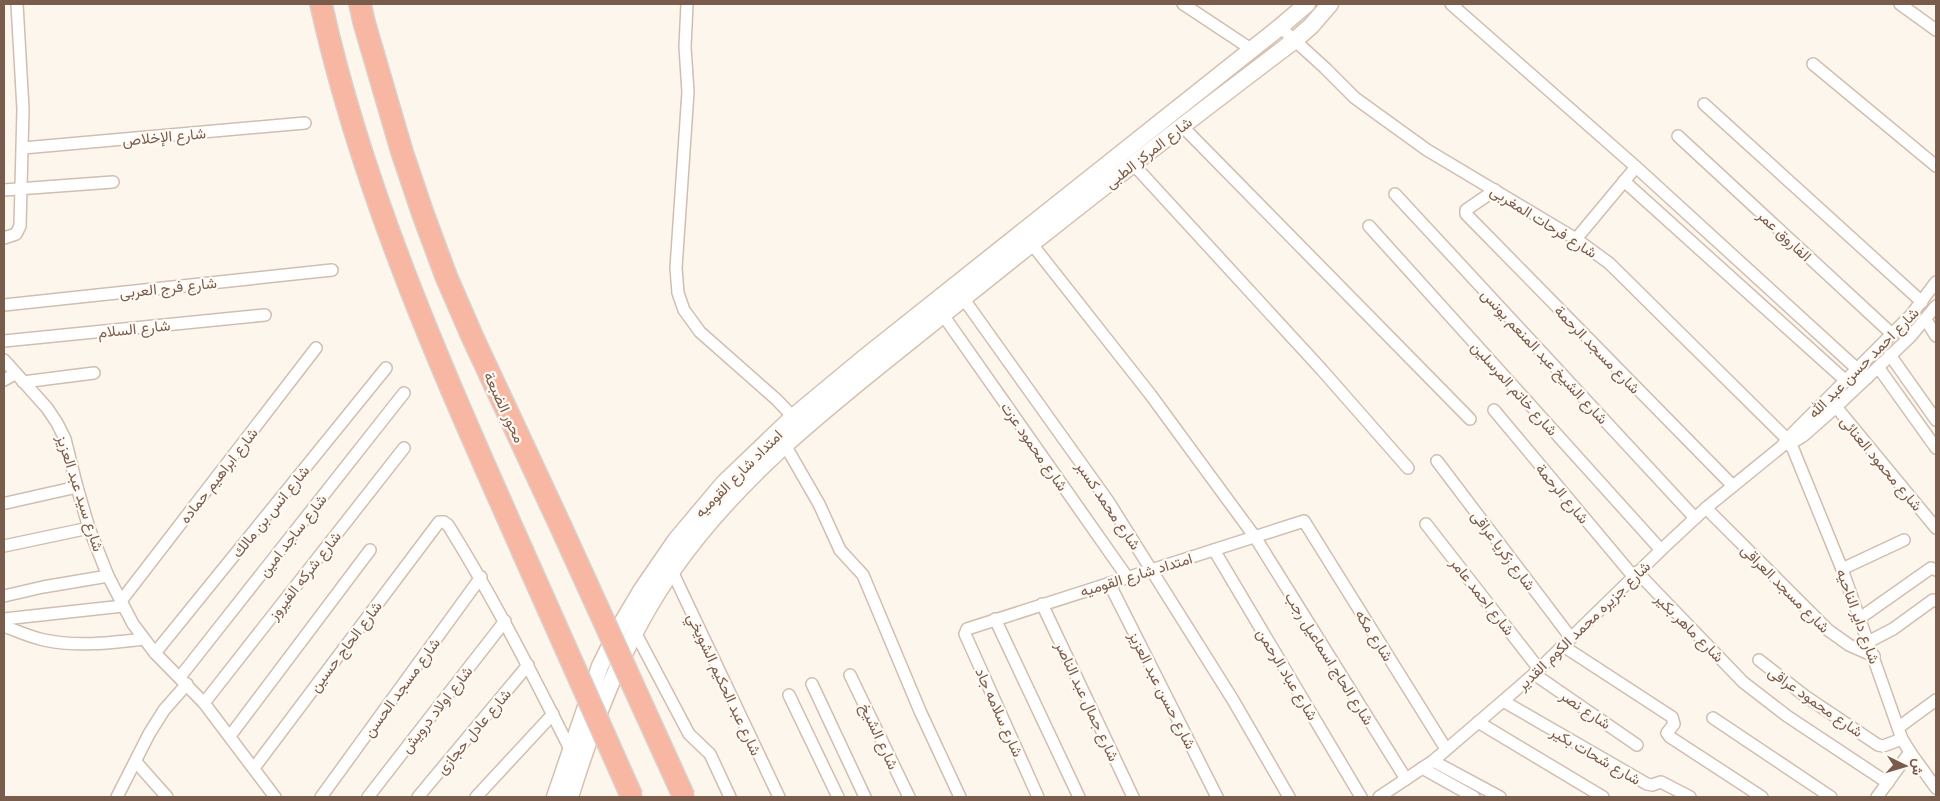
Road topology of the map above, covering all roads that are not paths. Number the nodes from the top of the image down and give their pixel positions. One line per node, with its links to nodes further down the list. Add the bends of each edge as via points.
1 (17, 4): 19 (street, via 23,104)
2 (321, 4): 146 (highway, bridge, via 364,164 436,353)
3 (360, 4): 147 (highway, محور الضبعة, bridge, via 402,152 426,223 472,336)
4 (687, 4): 60 (street, via 688,92 675,279 678,292 687,314 700,332)
5 (1184, 4): 13 (street)
6 (1307, 4): 10 (street, شارع المركز الطبى)
7 (1330, 4): 12 (street, شارع المركز الطبى)
8 (1451, 4): 22 (street)
9 (1900, 4): 11 (street)
10 (1280, 27): 12 (street, شارع فرحات المغربى); 13 (street, شارع المركز الطبى)
11 (1936, 30)
12 (1295, 40): 17 (street, شارع المركز الطبى); 27 (street, شارع فرحات المغربى, via 1355,98 1427,150)
13 (1251, 50): 33 (street, شارع المركز الطبى)
14 (1813, 64): 21 (street)
15 (1704, 104): 37 (street)
16 (305, 123): 19 (street, شارع الإخلاص)
17 (1181, 125): 20 (street, شارع المركز الطبى); 61 (street)
18 (1678, 136): 43 (street, الفاروق عمر)
19 (22, 148): 25 (street)
20 (1133, 164): 32 (street, شارع المركز الطبى); 68 (street)
21 (1936, 166)
22 (1636, 167): 23 (street); 51 (street)
23 (1624, 181): 31 (street); 56 (street)
24 (112, 182): 25 (street)
25 (22, 187): 26 (street); 30 (street, via 19,230 12,237)
26 (4, 190)
27 (1495, 190): 31 (street, شارع فرحات المغربى); 69 (street, شارع مسجد الرحمة, via 1466,213)
28 (1395, 194): 73 (street, شارع الشيخ عبد المنعم يونس)
29 (1369, 226): 83 (street, شارع خاتم المرسلين)
30 (4, 238)
31 (1576, 239): 63 (street, شارع فرحات المغربى, via 1628,280)
32 (1031, 243): 36 (street, شارع المركز الطبى); 78 (street, شارع الحاج اسماعيل رجب, via 1150,394)
33 (979, 266): 60 (street, امتداد شارع القوميه)
34 (332, 270): 38 (street, شارع فرج العربى)
35 (1936, 282): 37 (street, شارع احمد حسن عبد الله)
36 (963, 298): 41 (street, امتداد شارع القوميه); 85 (street, شارع محمد كسبر, via 1108,500)
37 (1922, 302): 43 (street, شارع احمد حسن عبد الله)
38 (4, 305)
39 (1936, 306): 42 (street, شارع احمد حسن عبد الله)
40 (265, 314): 45 (street, شارع السلام)
41 (942, 315): 64 (street, امتداد شارع القوميه); 91 (street, شارع محمود عزت)
42 (1926, 320): 44 (street); 47 (street, شارع احمد حسن عبد الله)
43 (1892, 334): 51 (street, شارع احمد حسن عبد الله)
44 (1936, 336)
45 (4, 342)
46 (316, 348): 95 (street, شارع ابراهيم حماده)
47 (1890, 355): 49 (street, شارع احمد حسن عبد الله); 62 (street)
48 (4, 360): 53 (street, شارع سيد عبد العزيز)
49 (1878, 367): 54 (street, شارع احمد حسن عبد الله); 66 (street)
50 (386, 368): 107 (street, شارع انس بن مالك)
51 (1858, 369): 54 (street); 56 (street, شارع احمد حسن عبد الله)
52 (94, 373): 53 (street)
53 (19, 378): 55 (street); 70 (street, شارع سيد عبد العزيز, via 57,423 65,439)
54 (1867, 378): 58 (street, شارع احمد حسن عبد الله)
55 (4, 380)
56 (1846, 381): 58 (street, شارع احمد حسن عبد الله)
57 (404, 393): 113 (street, شارع ساجد امين)
58 (1832, 403): 63 (street, شارع احمد حسن عبد الله); 77 (street, شارع محمود العنائى)
59 (1494, 410): 88 (street, شارع الرحمة)
60 (793, 417): 127 (street, امتداد شارع القوميه, via 707,501 641,591 600,666)
61 (1470, 419)
62 (1936, 420)
63 (1786, 443): 69 (street, شارع جزيره محمد الكوم القدير); 84 (street, شارع داير الناحيه)
64 (785, 445): 87 (street, امتداد شارع القوميه, via 725,503); 153 (street, via 819,504 840,550 863,574)
65 (404, 448): 118 (street, شارع شركه الفيروز)
66 (1936, 448)
67 (1437, 461): 105 (street, شارع زكريا عراقى)
68 (1408, 468)
69 (1733, 486): 72 (street, شارع جزيره محمد الكوم القدير)
70 (77, 487): 71 (street); 76 (street, شارع سيد عبد العزيز)
71 (6, 503)
72 (1706, 508): 73 (street, شارع جزيره محمد الكوم القدير); 108 (street, شارع مسجد العراقى, via 1828,630 1849,645)
73 (1695, 518): 83 (street, شارع جزيره محمد الكوم القدير)
74 (1305, 521): 78 (street, امتداد شارع القوميه); 126 (street, شارع مكه)
75 (1426, 524): 111 (street, شارع احمد عامر)
76 (89, 528): 80 (street); 89 (street, شارع سيد عبد العزيز)
77 (1936, 528)
78 (1254, 537): 82 (street, امتداد شارع القوميه); 134 (street, شارع الحاج اسماعيل رجب)
79 (1904, 540): 84 (street)
80 (4, 546)
81 (370, 550): 123 (street)
82 (1214, 550): 85 (street, امتداد شارع القوميه); 159 (street, شارع عباد الرحمن)
83 (1661, 550): 88 (street, شارع جزيره محمد الكوم القدير)
84 (1842, 569): 97 (street, شارع داير الناحيه)
85 (1153, 570): 91 (street, امتداد شارع القوميه); 158 (street, شارع محمد كسبر)
86 (1936, 570): 97 (street, via 1931,568)
87 (672, 571): 103 (street, امتداد شارع القوميه); 149 (street, شارع عبد الحكيم الشويخي)
88 (1635, 574): 105 (street, شارع جزيره محمد الكوم القدير); 135 (street, شارع ماهر بكير, via 1743,682 1787,716)
89 (108, 576): 93 (street); 95 (street, شارع سيد عبد العزيز)
90 (481, 577): 100 (street); 132 (street, شارع الحاج حسين, via 448,525 444,522 436,524); 140 (street, شارع مسجد الحسن)
91 (1127, 577): 92 (street, امتداد شارع القوميه)
92 (1109, 583): 96 (street, امتداد شارع القوميه); 157 (street, شارع حسن عبد العزيز)
93 (4, 596)
94 (1936, 601): 106 (street)
95 (122, 604): 98 (street); 104 (street, شارع سيد عبد العزيز)
96 (1042, 604): 99 (street, امتداد شارع القوميه); 156 (street, شارع جمال عبد الناصر)
97 (1860, 618): 106 (street, شارع داير الناحيه)
98 (4, 619)
99 (995, 620): 102 (street, امتداد شارع القوميه); 155 (street)
100 (505, 621): 110 (street); 141 (street, شارع اولاد درويش)
101 (4, 626): 104 (street, via 60,643)
102 (968, 628): 154 (street, شارع سلامه جاد, via 966,634)
103 (635, 632): 131 (street, امتداد شارع القوميه, via 603,698); 148 (street, via 689,734 710,754)
104 (144, 639): 107 (street, شارع سيد عبد العزيز)
105 (1567, 642): 111 (street, شارع جزيره محمد الكوم القدير); 165 (street, شارع زكريا عراقى, via 1672,718 1674,724 1668,733 1670,737)
106 (1868, 642): 108 (street, شارع داير الناحيه)
107 (155, 653): 113 (street, شارع سيد عبد العزيز)
108 (1874, 656): 122 (street, شارع داير الناحيه)
109 (1758, 660): 124 (street, شارع محمود عراقى, via 1878,745)
110 (528, 665): 119 (street); 142 (street, شارع عادل حجازى)
111 (1536, 672): 117 (street, شارع جزيره محمد الكوم القدير); 125 (street, شارع نصر)
112 (850, 674): 152 (street, شارع الشيخ)
113 (183, 681): 118 (street, شارع سيد عبد العزيز); 130 (street, شارع ساجد امين, via 149,734)
114 (812, 684): 151 (street)
115 (789, 695): 150 (street)
116 (1936, 700): 122 (street)
117 (1504, 702): 121 (street, شارع جزيره محمد الكوم القدير); 164 (street, شارع شحات بكير, via 1647,784 1661,782)
118 (204, 703): 123 (street, شارع سيد عبد العزيز)
119 (553, 714): 127 (street); 143 (street)
120 (1713, 718): 166 (street)
121 (1478, 722): 126 (street, شارع جزيره محمد الكوم القدير); 163 (street)
122 (1899, 727): 124 (street, شارع داير الناحيه)
123 (230, 736): 132 (street, شارع سيد عبد العزيز)
124 (1902, 739): 128 (street, شارع داير الناحيه)
125 (1637, 745)
126 (1446, 749): 129 (street, شارع جزيره محمد الكوم القدير)
127 (571, 750): 131 (street); 144 (street, امتداد شارع القوميه)
128 (1910, 752): 135 (street); 136 (street, شارع داير الناحيه)
129 (1433, 761): 133 (street, شارع جزيره محمد الكوم القدير); 162 (street)
130 (136, 762): 138 (street, شارع ساجد امين); 139 (street)
131 (580, 767): 145 (street, امتداد شارع القوميه)
132 (254, 768): 137 (street, شارع سيد عبد العزيز)
133 (1422, 768): 134 (street, شارع جزيره محمد الكوم القدير); 161 (street)
134 (1406, 779): 160 (street, شارع جزيره محمد الكوم القدير)
135 (1888, 783): 167 (street)
136 (1936, 788)
137 (269, 794)
138 (117, 797)
139 (167, 797)
140 (321, 797)
141 (368, 797)
142 (418, 797)
143 (476, 797)
144 (555, 797)
145 (570, 797)
146 (632, 797)
147 (684, 797)
148 (730, 797)
149 (779, 797)
150 (838, 797)
151 (865, 797)
152 (909, 797)
153 (960, 797)
154 (1038, 797)
155 (1079, 797)
156 (1133, 797)
157 (1217, 797)
158 (1289, 797)
159 (1361, 797)
160 (1379, 797)
161 (1474, 797)
162 (1500, 797)
163 (1603, 797)
164 (1690, 797)
165 (1762, 797)
166 (1831, 797)
167 (1877, 797)

